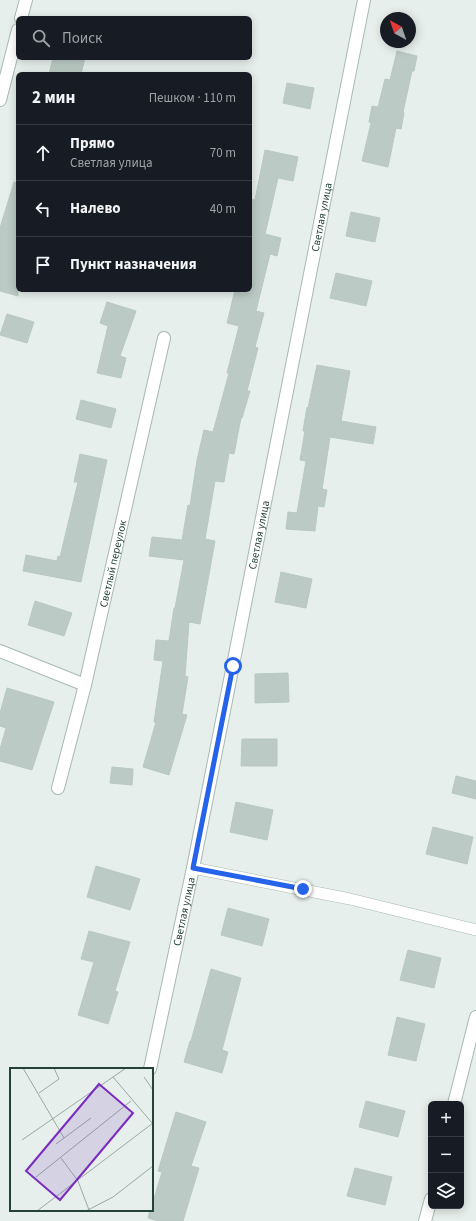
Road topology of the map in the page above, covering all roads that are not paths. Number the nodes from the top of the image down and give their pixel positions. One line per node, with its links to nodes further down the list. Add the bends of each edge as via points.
1 (26, 0): 3 (street)
2 (364, 0): 10 (street, Светлая улица)
3 (22, 16)
4 (16, 38): 5 (street)
5 (0, 100)
6 (164, 338): 8 (street, Светлый переулок)
7 (0, 651): 8 (street)
8 (84, 685): 9 (street, Светлый переулок)
9 (58, 788)
10 (193, 868): 11 (lane, via 350,899); 13 (street, Светлая улица)
11 (476, 930)
12 (476, 1017): 14 (street)
13 (150, 1068)
14 (455, 1101)
15 (428, 1209): 16 (street)
16 (425, 1221)

